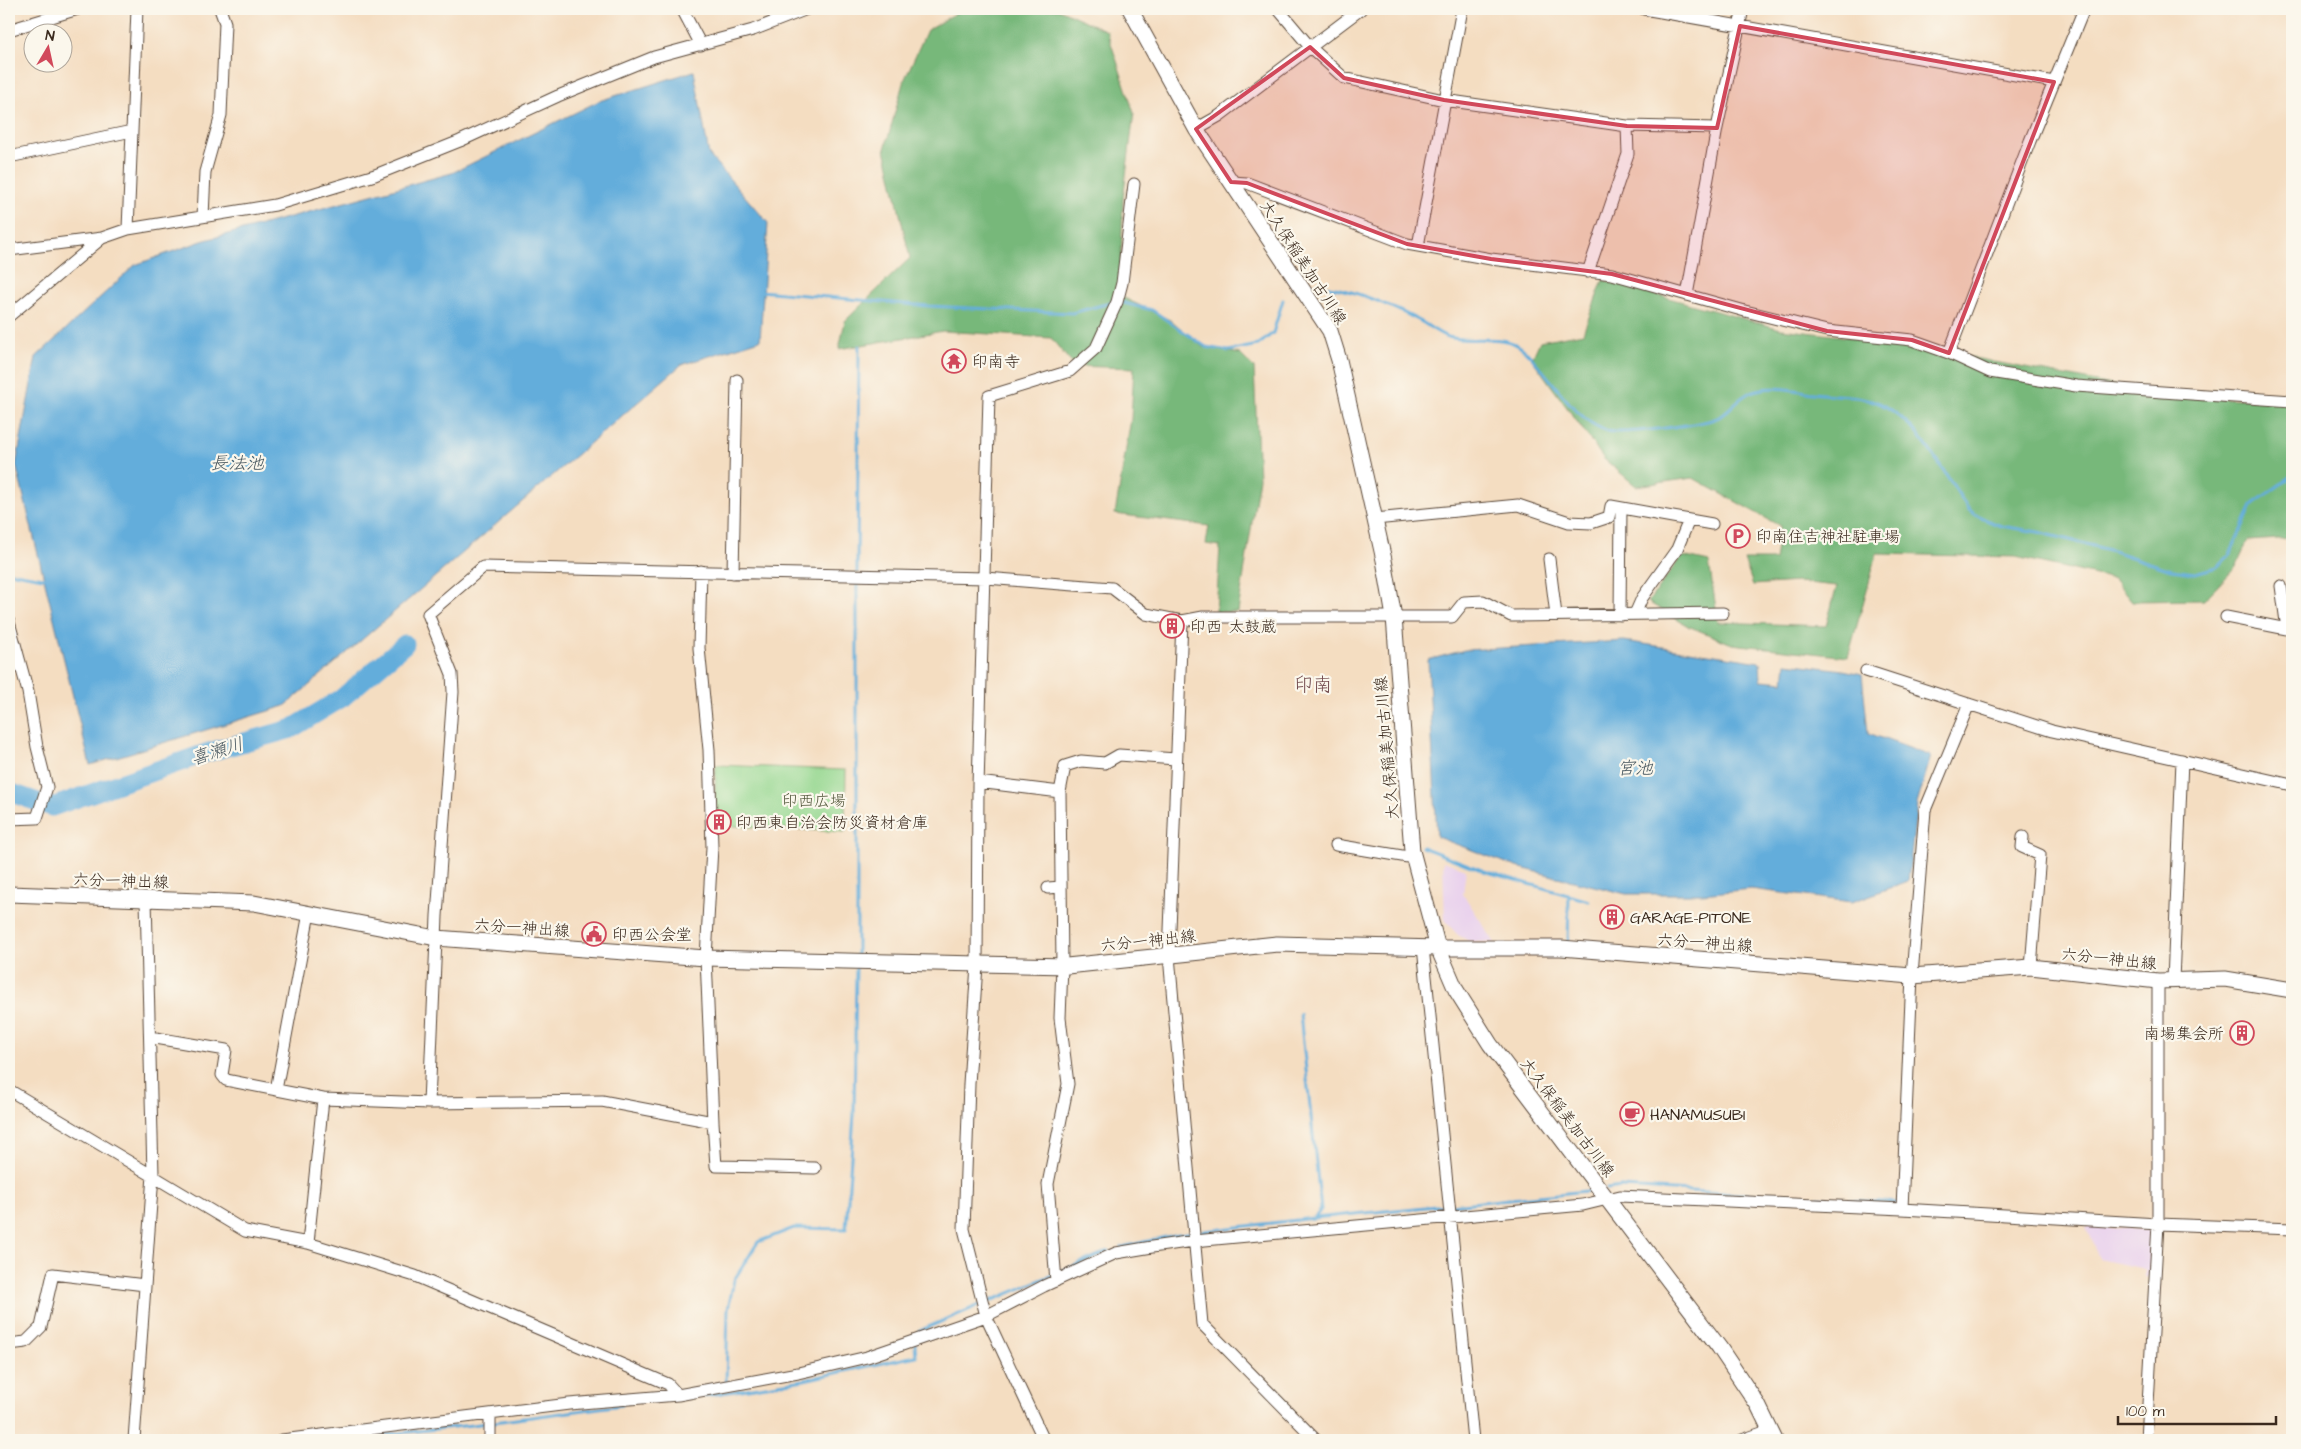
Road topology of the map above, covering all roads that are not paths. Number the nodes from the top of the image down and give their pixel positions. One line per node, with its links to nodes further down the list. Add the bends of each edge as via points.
1 (78, 9): 14 (street)
2 (137, 9): 22 (street)
3 (220, 9): 26 (street, via 225,23 221,115 205,172)
4 (682, 9): 15 (street)
5 (807, 9): 15 (street)
6 (1130, 9): 21 (main road, 大久保稲美加古川線)
7 (1278, 9): 16 (street)
8 (1361, 9): 16 (street)
9 (1462, 9): 18 (street)
10 (1644, 9): 13 (street)
11 (1743, 9): 13 (street)
12 (2084, 9): 17 (street)
13 (1740, 26): 17 (street); 20 (street)
14 (9, 30)
15 (702, 45): 26 (street, via 646,60 374,175 275,205)
16 (1310, 47): 18 (street, via 1344,78); 21 (street, via 1219,116)
17 (2054, 82): 34 (street)
18 (1444, 100): 19 (street); 29 (street)
19 (1628, 126): 20 (street); 31 (street, via 1628,154)
20 (1717, 128): 32 (street)
21 (1196, 129): 24 (main road, 大久保稲美加古川線)
22 (132, 131): 23 (street); 27 (street)
23 (9, 156)
24 (1232, 182): 29 (street, via 1247,183); 38 (main road, 大久保稲美加古川線, via 1330,332)
25 (1134, 184): 44 (street, via 1118,302 1096,348 1070,371 990,396)
26 (203, 217): 27 (street)
27 (128, 229): 28 (street)
28 (102, 238): 30 (street); 33 (street)
29 (1418, 246): 31 (street)
30 (9, 250)
31 (1588, 272): 32 (street, via 1612,274)
32 (1687, 295): 34 (street, via 1827,331 1912,340)
33 (9, 316)
34 (1949, 353): 36 (street, via 1990,372 2076,386)
35 (738, 380): 43 (street)
36 (2292, 401)
37 (1621, 508): 38 (street, via 1611,506 1609,517 1591,523 1569,522 1518,505); 39 (street); 49 (street)
38 (1375, 520): 50 (main road, 大久保稲美加古川線)
39 (1689, 520): 40 (street); 46 (street, via 1677,549 1642,598)
40 (1712, 524)
41 (1549, 559): 48 (street)
42 (701, 571): 43 (street); 71 (street, via 483,566 428,614 452,674); 75 (street, via 699,648 709,750 712,847)
43 (733, 573): 44 (street)
44 (986, 578): 52 (street, via 1112,588 1146,614); 59 (street)
45 (2280, 586): 54 (street)
46 (1635, 614): 47 (street); 49 (street)
47 (1723, 614)
48 (1556, 615): 49 (street); 50 (street, via 1511,616 1483,601 1464,602 1452,617)
49 (1620, 615)
50 (1394, 617): 52 (street, via 1203,617); 65 (main road, 大久保稲美加古川線)
51 (2226, 617): 54 (street)
52 (1182, 621): 57 (street)
53 (9, 622): 62 (street, via 28,692 47,787 37,818)
54 (2289, 630)
55 (1866, 671): 56 (street)
56 (1969, 704): 58 (street, via 2052,731); 79 (street, via 1925,810)
57 (1176, 759): 61 (street, via 1119,755 1105,763 1081,761 1065,766); 74 (street)
58 (2182, 760): 60 (street); 81 (street)
59 (978, 782): 61 (street); 76 (street)
60 (2292, 785)
61 (1060, 792): 67 (street)
62 (9, 818)
63 (2023, 837): 78 (street, via 2022,847 2040,855)
64 (1336, 845): 65 (street)
65 (1414, 858): 73 (main road, 大久保稲美加古川線)
66 (1048, 888): 67 (street)
67 (1061, 888): 77 (street)
68 (9, 894): 69 (main road, 六分一神出線)
69 (146, 899): 70 (main road, 六分一神出線, via 254,903); 83 (street)
70 (309, 913): 71 (main road, 六分一神出線); 85 (street)
71 (436, 938): 75 (main road, 六分一神出線); 87 (street)
72 (1422, 948): 73 (main road, 六分一神出線); 74 (main road, 六分一神出線, via 1277,944); 93 (street)
73 (1438, 948): 79 (main road, 六分一神出線, via 1561,948); 91 (main road, 大久保稲美加古川線, via 1456,990 1490,1044)
74 (1168, 956): 77 (main road, 六分一神出線); 96 (street)
75 (706, 958): 76 (main road, 六分一神出線); 88 (street)
76 (977, 965): 77 (main road, 六分一神出線); 100 (street, via 964,1229)
77 (1062, 966): 98 (street, via 1060,1018 1068,1084 1048,1184)
78 (2031, 967): 79 (main road, 六分一神出線); 80 (main road, 六分一神出線)
79 (1912, 976): 92 (street)
80 (2158, 981): 81 (main road, 六分一神出線); 94 (street)
81 (2173, 981): 82 (main road, 六分一神出線, via 2225,979)
82 (2292, 990)
83 (150, 1036): 85 (street, via 226,1050 222,1075 226,1080); 90 (street)
84 (9, 1090): 90 (street)
85 (276, 1090): 86 (street)
86 (323, 1099): 87 (street); 97 (street)
87 (430, 1103): 88 (street, via 602,1101)
88 (713, 1122): 89 (street, via 716,1166)
89 (815, 1168)
90 (153, 1175): 97 (street, via 245,1230); 99 (street)
91 (1607, 1198): 92 (street); 93 (street, via 1583,1205); 104 (main road, 大久保稲美加古川線, via 1719,1347 1758,1405)
92 (1902, 1209): 94 (street)
93 (1450, 1217): 96 (street); 110 (street)
94 (2158, 1224): 95 (street); 112 (street)
95 (2292, 1229)
96 (1194, 1241): 98 (street, via 1116,1254); 109 (street, via 1202,1324)
97 (308, 1243): 102 (street, via 415,1276 668,1384)
98 (1056, 1281): 100 (street)
99 (145, 1286): 101 (street, via 53,1274 41,1327 26,1342); 106 (street)
100 (986, 1316): 102 (street, via 867,1357); 105 (street)
101 (9, 1344)
102 (678, 1394): 103 (street)
103 (490, 1415): 107 (street); 108 (street)
104 (1772, 1435): 111 (street)
105 (1043, 1438)
106 (134, 1440)
107 (282, 1440)
108 (490, 1440)
109 (1316, 1440)
110 (1473, 1440)
111 (1742, 1440)
112 (2146, 1440)

